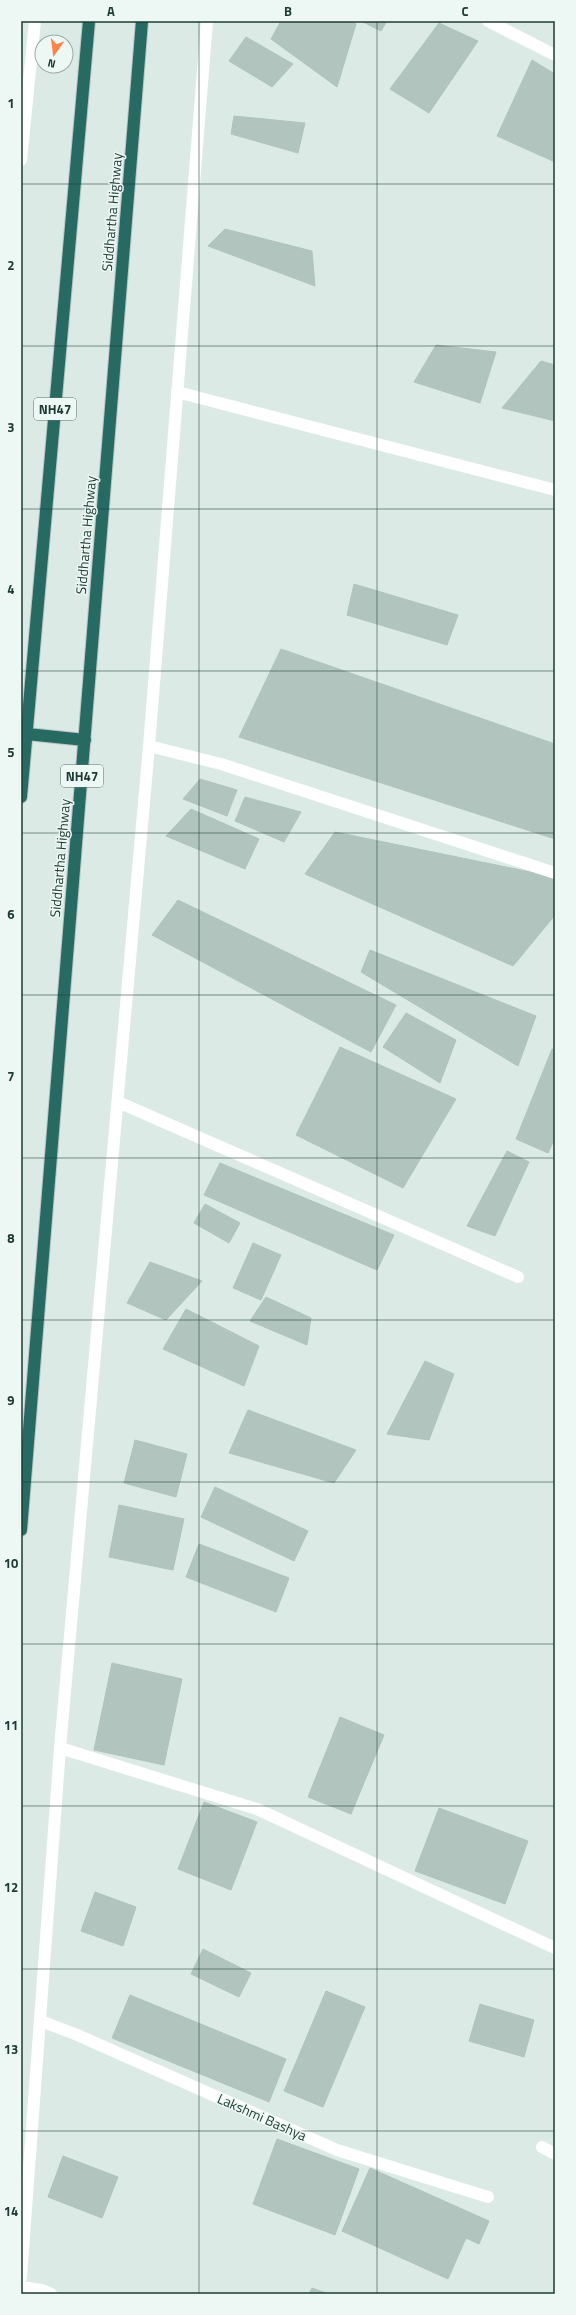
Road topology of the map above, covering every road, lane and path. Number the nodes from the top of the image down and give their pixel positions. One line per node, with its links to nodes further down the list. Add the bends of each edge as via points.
1 (35, 21): 7 (street)
2 (89, 21): 10 (highway, NH47)
3 (142, 21): 11 (highway, Siddhartha Highway / NH47)
4 (207, 21): 8 (street)
5 (488, 21): 6 (street)
6 (555, 55)
7 (21, 160)
8 (177, 392): 9 (street); 12 (street)
9 (555, 490)
10 (26, 734): 11 (highway); 13 (highway, NH47)
11 (85, 740): 17 (highway, Siddhartha Highway / NH47)
12 (149, 746): 14 (street, via 221,764); 15 (street)
13 (21, 797)
14 (555, 873)
15 (118, 1102): 16 (street); 18 (street)
16 (518, 1277)
17 (21, 1530)
18 (60, 1748): 19 (street, via 257,1809); 20 (street)
19 (555, 1948)
20 (41, 2022): 23 (street, Lakshmi Bashya, via 75,2034 337,2150); 24 (street)
21 (542, 2148): 22 (street)
22 (555, 2154)
23 (488, 2197)
24 (21, 2277)
25 (21, 2287): 26 (street)
26 (51, 2294)

